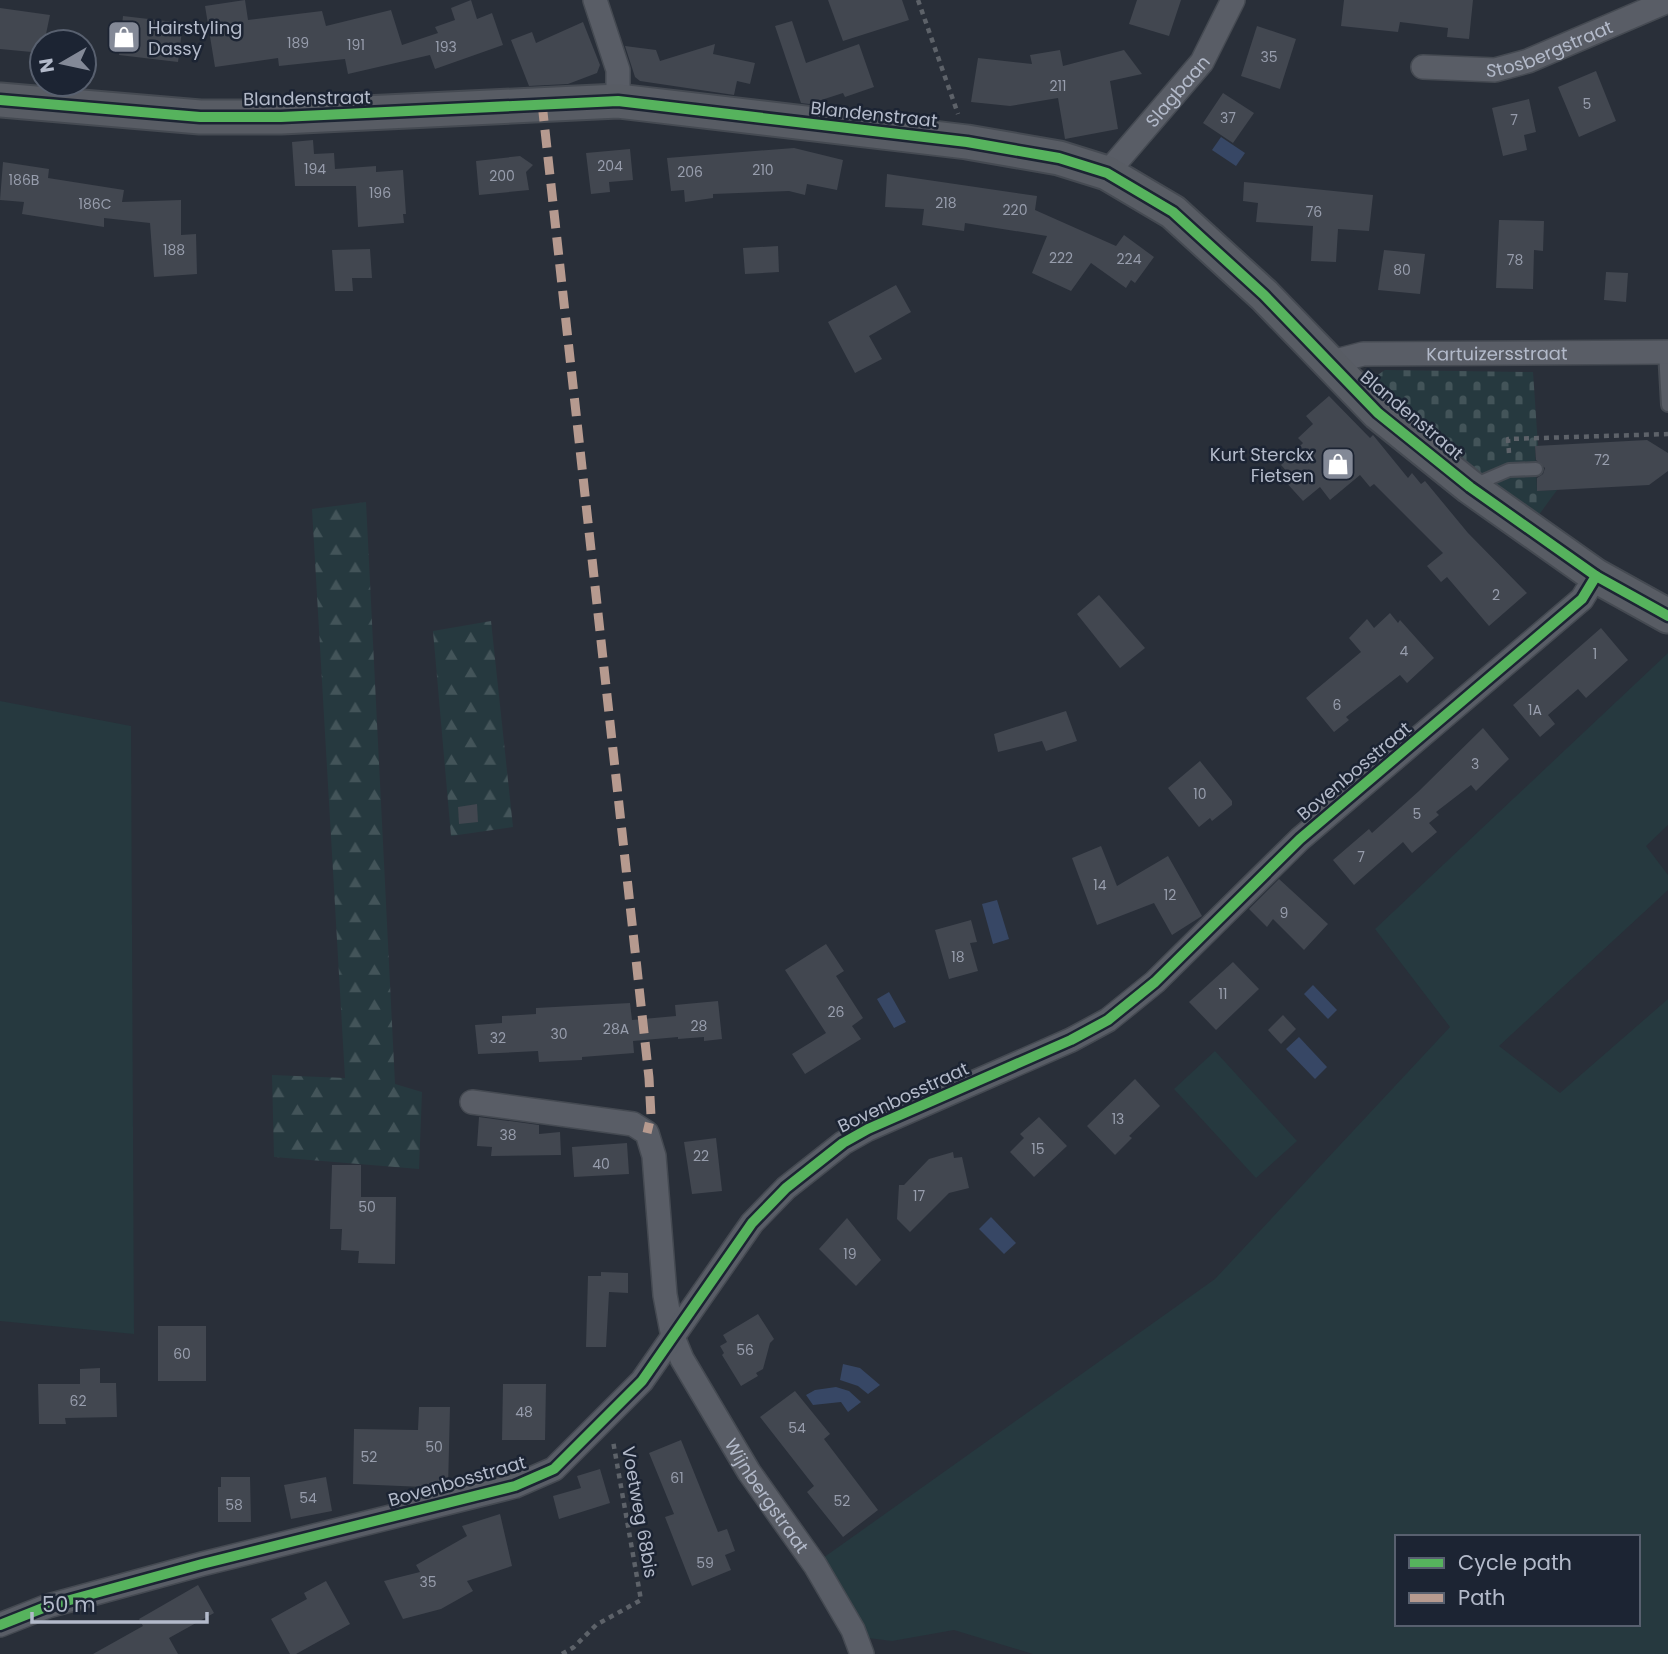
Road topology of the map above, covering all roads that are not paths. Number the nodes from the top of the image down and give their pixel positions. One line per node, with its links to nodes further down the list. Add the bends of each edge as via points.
1 (595, 0): 6 (street, via 618,70)
2 (1233, 0): 7 (street, Slagbaan, via 1202,62)
3 (1668, 1): 4 (street, Stosbergstraat, via 1528,61 1495,70)
4 (1423, 67)
5 (0, 100): 6 (street, Blandenstraat, via 200,117)
6 (618, 101): 7 (street, Blandenstraat, via 1027,150)
7 (1107, 173): 9 (street, Blandenstraat, via 1143,192 1203,236)
8 (1667, 352): 9 (street, Kartuizersstraat, via 1363,354); 10 (lane)
9 (1328, 363): 12 (street, Blandenstraat, via 1378,413)
10 (1668, 405)
11 (1536, 469): 12 (lane, via 1509,470)
12 (1471, 486): 13 (street, Blandenstraat)
13 (1596, 576): 14 (street, Blandenstraat); 16 (street, Bovenbosstraat, via 1582,599 1300,839 1156,982 1108,1020 868,1129 786,1188 752,1223)
14 (1668, 616)
15 (472, 1102): 16 (street, via 633,1124 647,1133 654,1156 665,1295)
16 (673, 1337): 17 (street, Bovenbosstraat, via 642,1381 554,1469 515,1486 202,1564 48,1606); 18 (street, Wijnbergstraat, via 749,1472 815,1565)
17 (0, 1625)
18 (862, 1654)

